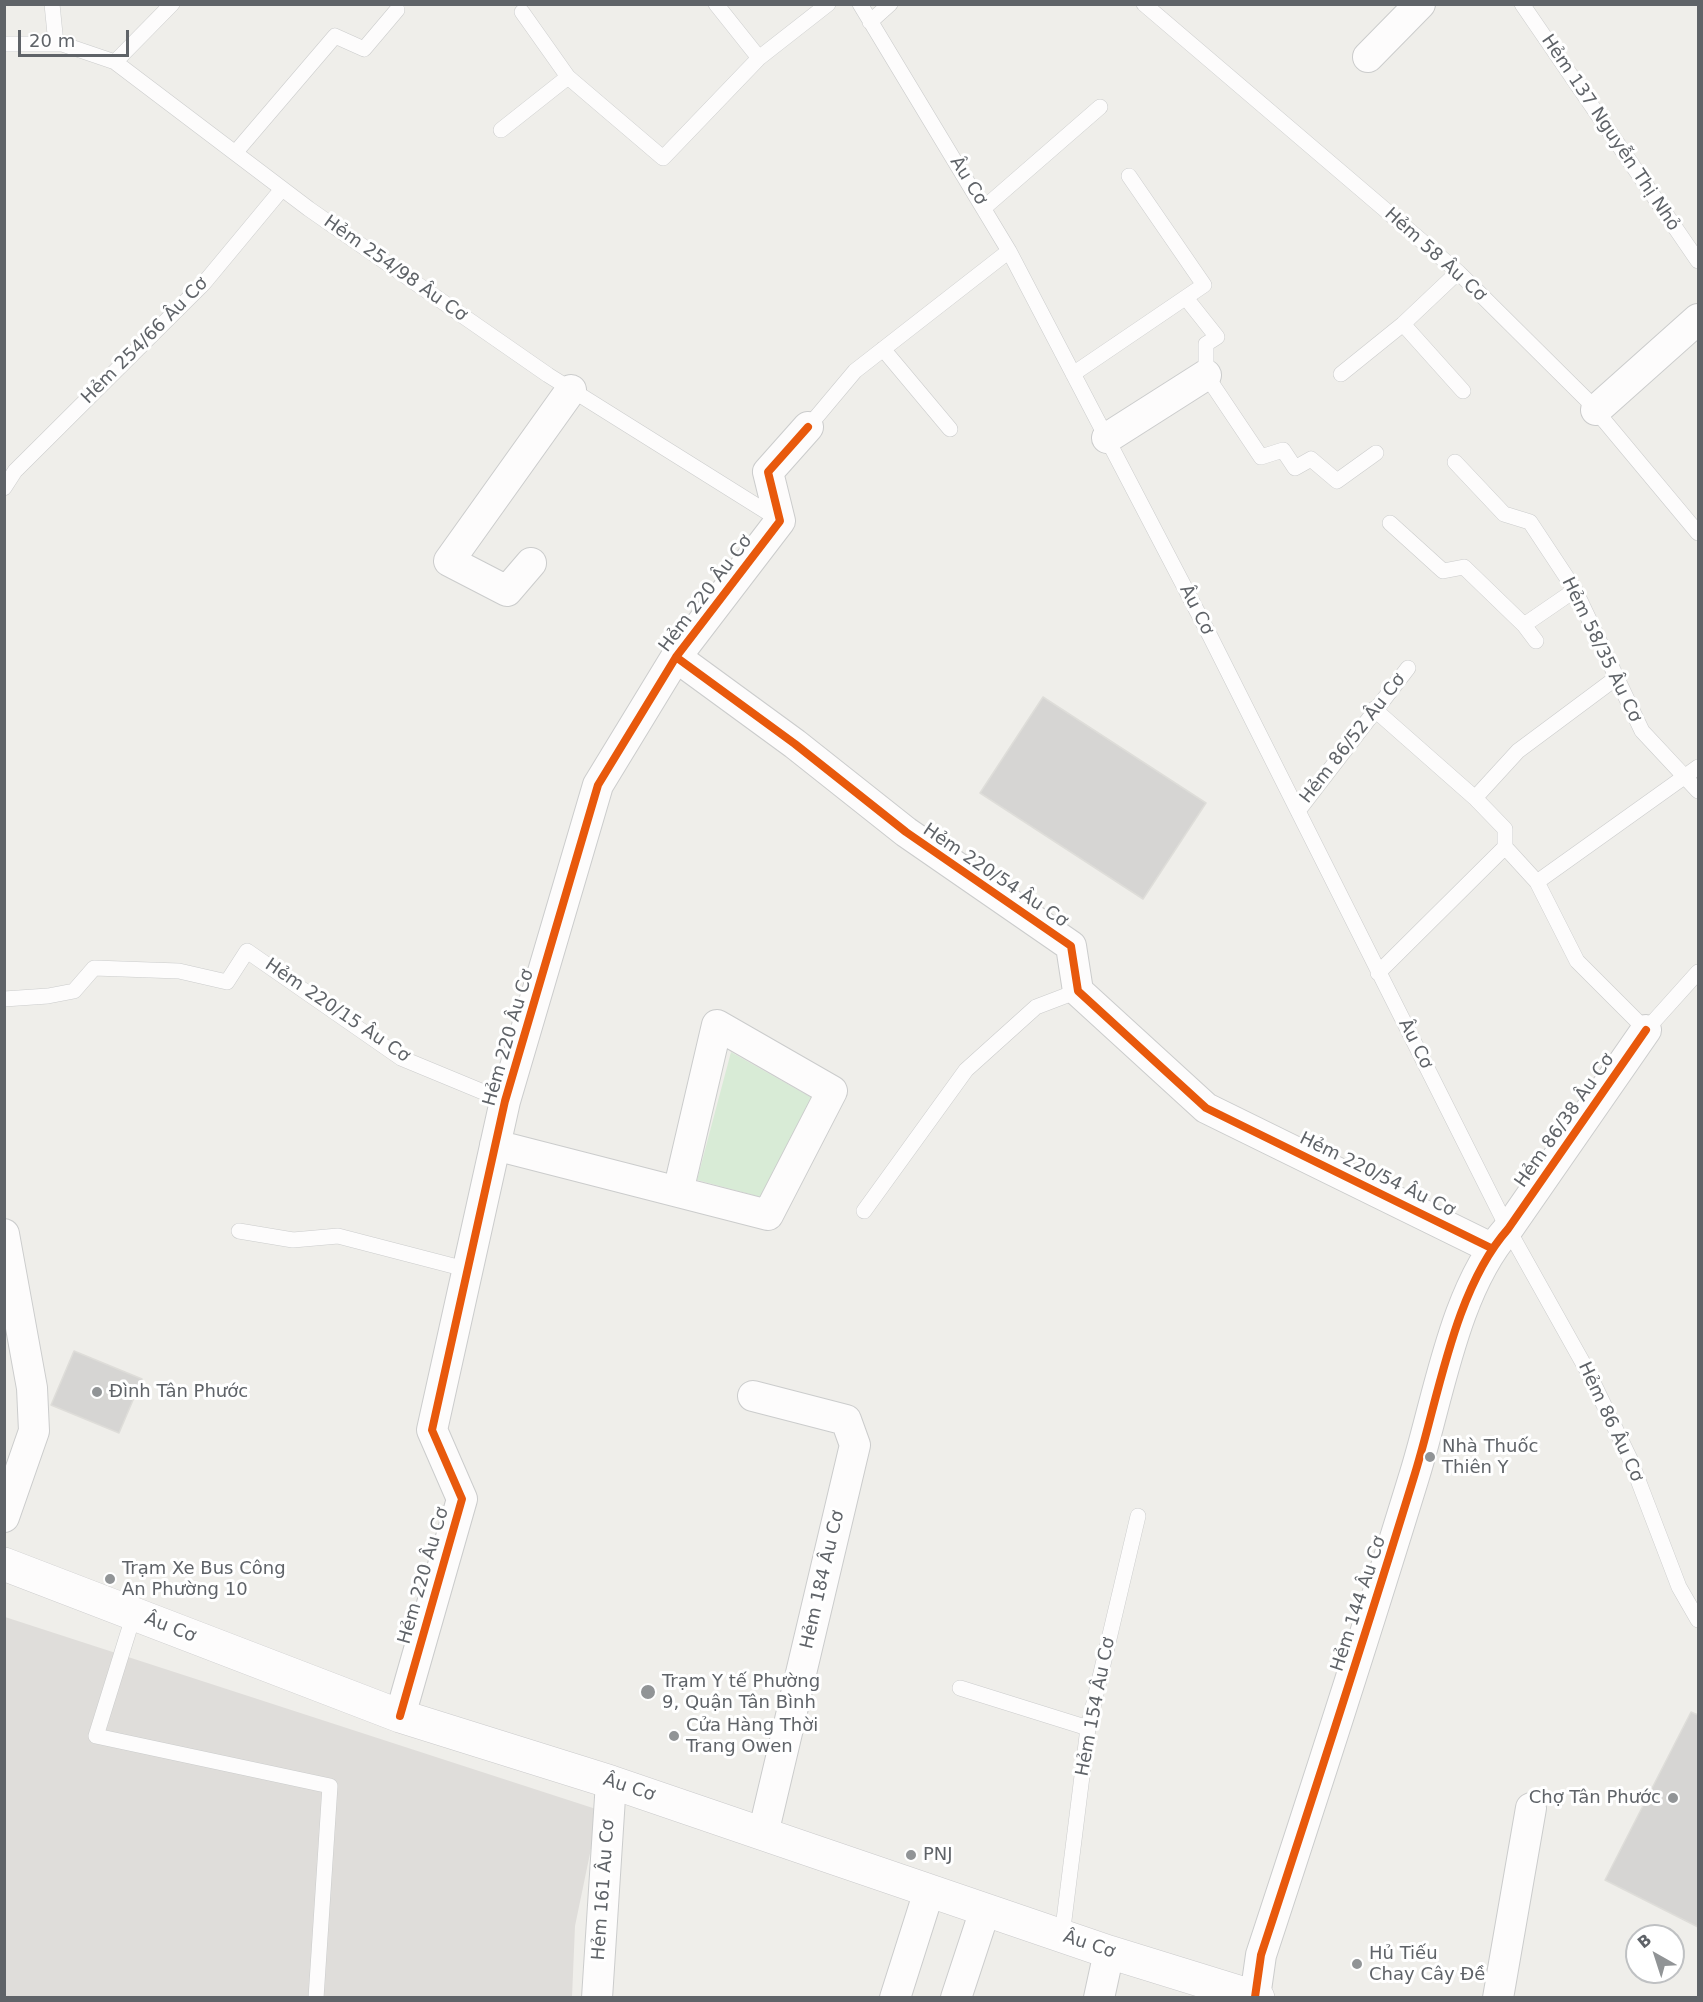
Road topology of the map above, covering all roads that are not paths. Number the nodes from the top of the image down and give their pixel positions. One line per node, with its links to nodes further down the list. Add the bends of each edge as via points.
1 (52, 4): 14 (lane)
2 (172, 4): 17 (lane)
3 (716, 4): 15 (lane)
4 (828, 4): 15 (lane)
5 (860, 4): 12 (lane, Âu Cơ)
6 (890, 4): 12 (lane)
7 (1144, 4): 27 (lane, Hẻm 58 Âu Cơ)
8 (1420, 4): 16 (street)
9 (1522, 4): 26 (lane, Hẻm 137 Nguyễn Thị Nhỏ)
10 (397, 10): 21 (lane, via 364,49 335,36)
11 (522, 12): 18 (lane)
12 (870, 22): 24 (lane, Âu Cơ)
13 (4, 44): 14 (lane, Hẻm 254/98 Âu Cơ)
14 (56, 44): 17 (lane, Hẻm 254/98 Âu Cơ)
15 (759, 57): 18 (lane, via 663,158)
16 (1368, 57)
17 (115, 62): 21 (lane, Hẻm 254/98 Âu Cơ)
18 (568, 77): 20 (lane)
19 (1100, 107): 24 (lane)
20 (501, 130)
21 (235, 153): 23 (lane, Hẻm 254/98 Âu Cơ)
22 (1129, 176): 28 (lane, via 1204,285)
23 (282, 189): 35 (lane, Hẻm 254/98 Âu Cơ); 43 (lane, Hẻm 254/66 Âu Cơ, via 204,283 15,471)
24 (985, 207): 25 (lane, Âu Cơ)
25 (1009, 250): 31 (lane); 32 (lane, Âu Cơ)
26 (1698, 261)
27 (1458, 272): 30 (lane); 37 (lane, Hẻm 58 Âu Cơ)
28 (1186, 298): 32 (lane); 34 (lane, via 1217,337 1206,344)
29 (1698, 319): 37 (street)
30 (1403, 324): 33 (lane); 36 (lane)
31 (884, 349): 38 (lane, via 855,371); 39 (lane)
32 (1073, 374): 40 (lane, Âu Cơ)
33 (1341, 374)
34 (1206, 375): 40 (street); 41 (lane, via 1260,457 1283,450 1295,468 1311,459 1337,481)
35 (571, 390): 44 (lane, Hẻm 254/98 Âu Cơ); 47 (street, via 449,561 507,591)
36 (1463, 391)
37 (1596, 410): 46 (lane, Hẻm 58 Âu Cơ)
38 (808, 427): 44 (street, via 768,472)
39 (950, 429)
40 (1107, 438): 59 (lane, Âu Cơ)
41 (1376, 453)
42 (1455, 462): 48 (lane, Hẻm 58/35 Âu Cơ, via 1504,514 1530,522)
43 (4, 488)
44 (780, 521): 51 (street, Hẻm 220 Âu Cơ)
45 (1390, 523): 49 (lane, via 1443,571 1464,567)
46 (1698, 533)
47 (531, 563)
48 (1575, 590): 49 (lane); 53 (lane, Hẻm 58/35 Âu Cơ)
49 (1524, 625): 50 (lane)
50 (1536, 641)
51 (676, 657): 64 (street, Hẻm 220/54 Âu Cơ, via 906,832 1071,946); 67 (street, Hẻm 220 Âu Cơ, via 598,785)
52 (1408, 668): 54 (lane, Hẻm 86/52 Âu Cơ)
53 (1616, 678): 56 (lane, Hẻm 58/35 Âu Cơ, via 1642,731); 58 (lane, via 1518,752)
54 (1374, 710): 58 (lane); 59 (lane, Hẻm 86/52 Âu Cơ)
55 (1698, 767): 56 (lane)
56 (1686, 777): 57 (lane, Hẻm 58/35 Âu Cơ); 61 (lane)
57 (1698, 790)
58 (1475, 798): 60 (lane, via 1505,829)
59 (1298, 811): 63 (lane, Âu Cơ)
60 (1505, 847): 61 (lane); 63 (lane)
61 (1536, 882): 66 (lane, via 1577,961)
62 (1698, 972): 66 (lane)
63 (1378, 973): 73 (lane, Âu Cơ)
64 (1078, 991): 70 (lane, via 1036,1008 966,1070); 73 (street, Hẻm 220/54 Âu Cơ, via 1206,1108)
65 (4, 999): 67 (lane, Hẻm 220/15 Âu Cơ, via 74,991 94,968 179,971 227,982 247,951 401,1058)
66 (1646, 1030): 73 (street, Hẻm 86/38 Âu Cơ)
67 (505, 1101): 68 (street, Hẻm 220 Âu Cơ)
68 (495, 1144): 69 (street); 74 (street, Hẻm 220 Âu Cơ)
69 (678, 1192): 69 (street, via 768,1215 832,1090 717,1025)
70 (864, 1211)
71 (239, 1231): 74 (lane, via 293,1240 338,1236)
72 (4, 1234): 76 (street, via 32,1388 34,1431)
73 (1500, 1238): 80 (lane, Hẻm 86 Âu Cơ, via 1588,1372 1621,1440 1679,1587); 91 (street, Hẻm 144 Âu Cơ, via 1462,1314 1362,1645 1261,1955)
74 (469, 1270): 82 (street, Hẻm 220 Âu Cơ, via 432,1430 462,1499)
75 (753, 1396): 86 (street, Hẻm 184 Âu Cơ, via 846,1420 855,1444)
76 (4, 1516)
77 (1138, 1516): 83 (lane, Hẻm 154 Âu Cơ)
78 (4, 1564): 79 (main road, Âu Cơ)
79 (134, 1614): 82 (main road, Âu Cơ); 92 (lane, via 96,1737 330,1786)
80 (1698, 1620)
81 (960, 1688): 83 (lane)
82 (400, 1716): 84 (main road, Âu Cơ)
83 (1088, 1728): 89 (lane, Hẻm 154 Âu Cơ)
84 (611, 1782): 86 (main road, Âu Cơ); 93 (street, Hẻm 161 Âu Cơ)
85 (1531, 1808): 97 (street)
86 (763, 1834): 87 (main road, Âu Cơ)
87 (929, 1891): 88 (main road, Âu Cơ); 94 (street)
88 (985, 1910): 89 (main road, Âu Cơ); 95 (street)
89 (1062, 1936): 90 (main road, Âu Cơ)
90 (1109, 1952): 91 (main road, Âu Cơ); 96 (street)
91 (1257, 1997)
92 (316, 1998)
93 (597, 1998)
94 (895, 1998)
95 (956, 1998)
96 (1099, 1998)
97 (1498, 1998)

